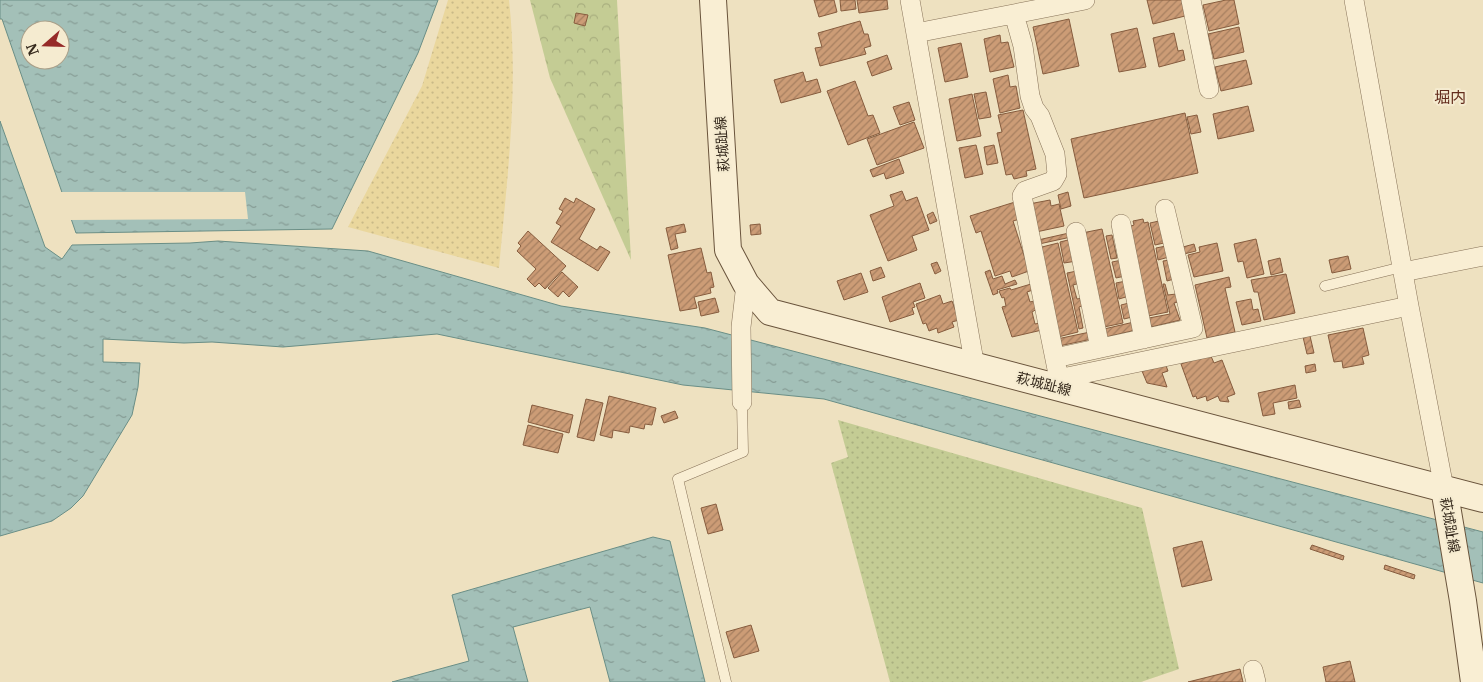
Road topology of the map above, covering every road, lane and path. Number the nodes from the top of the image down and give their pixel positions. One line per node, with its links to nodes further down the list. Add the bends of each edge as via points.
1 (713, 0): 14 (main road, 萩城趾線, via 728,250)
2 (910, 0): 7 (street)
3 (1085, 0): 6 (street)
4 (1191, 0): 8 (street)
5 (1354, 0): 13 (street)
6 (1014, 14): 7 (street); 19 (street, via 1023,46 1030,96 1055,154 1057,174 1053,181 1025,191 1022,196)
7 (916, 32): 20 (street)
8 (1209, 89)
9 (1165, 209): 17 (street, via 1193,328)
10 (1121, 224): 17 (street)
11 (1076, 232): 18 (street)
12 (1483, 256): 13 (street)
13 (1403, 270): 15 (lane); 16 (street)
14 (746, 284): 20 (main road, 萩城趾線, via 770,312); 22 (street, via 741,327)
15 (1325, 286)
16 (1409, 306): 21 (street); 23 (street)
17 (1144, 339): 18 (street)
18 (1100, 348): 19 (street)
19 (1055, 358): 21 (street)
20 (975, 367): 21 (main road, 萩城趾線)
21 (1050, 380): 23 (main road, 萩城趾線)
22 (742, 402): 25 (lane, via 744,452 678,479)
23 (1444, 488): 24 (main road); 26 (main road, 萩城趾線)
24 (1483, 499)
25 (726, 682)
26 (1474, 682)

